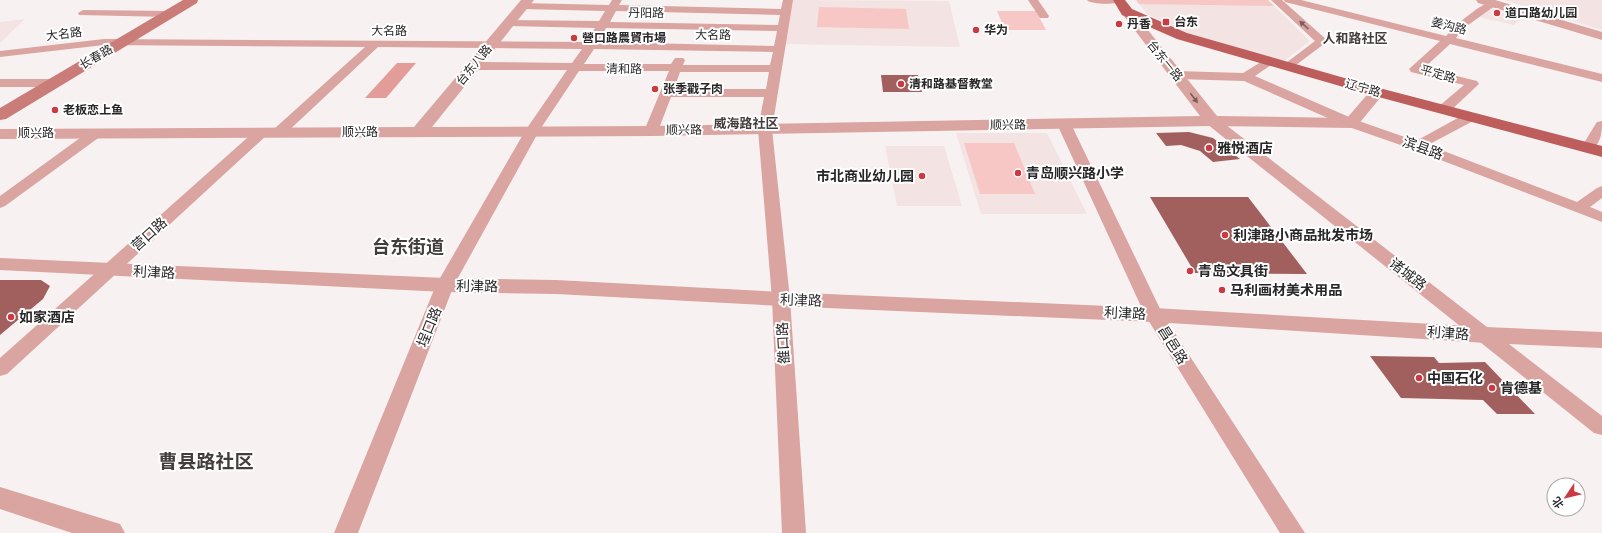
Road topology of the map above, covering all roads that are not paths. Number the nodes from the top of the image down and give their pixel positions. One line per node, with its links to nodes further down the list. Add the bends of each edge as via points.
1 (192, 0): 13 (main road, 长春路)
2 (1033, 0): 14 (street)
3 (1092, 0): 10 (street)
4 (1276, 0): 29 (street, one-way to 4, via 1322,41)
5 (1289, 0): 20 (street, 姜沟路)
6 (1487, 2): 19 (street); 20 (street, 平定路)
7 (527, 3): 8 (street); 15 (street, 台东八路)
8 (615, 4): 9 (street); 16 (street, 埕口路)
9 (702, 5): 11 (street); 17 (street)
10 (1128, 5): 28 (main road, 辽宁路, via 1182,36); 29 (main road, 辽宁路, via 1188,34); 34 (street, 台东一路, via 1145,36)
11 (787, 6): 18 (street, 雒口路)
12 (82, 13): 13 (street)
13 (169, 14): 21 (main road, 长春路)
14 (1044, 16)
15 (510, 23): 16 (street, 丹阳路); 23 (street, 台东八路)
16 (602, 25): 17 (street, 丹阳路); 24 (street, 埕口路)
17 (693, 27): 18 (street, 丹阳路); 25 (street)
18 (783, 28): 26 (street, 雒口路)
19 (1602, 36)
20 (1449, 39): 36 (street, 姜沟路); 42 (street, 平定路, via 1415,69 1473,84)
21 (121, 42): 22 (street, 大名路); 27 (street, 大名路); 38 (main road, 长春路)
22 (374, 44): 23 (street, 大名路); 54 (street)
23 (493, 44): 24 (street, 大名路); 30 (street, 台东八路)
24 (590, 46): 25 (street, 大名路); 31 (street, 埕口路)
25 (684, 47): 26 (street, 大名路); 32 (street)
26 (779, 49): 33 (street, 雒口路)
27 (0, 54)
28 (1270, 61): 29 (main road, 辽宁路); 35 (street)
29 (1290, 65): 39 (main road, 辽宁路); 42 (main road, 辽宁路)
30 (475, 66): 31 (street, 清和路); 50 (street, 台东八路)
31 (575, 68): 32 (street, 清和路); 51 (street, 埕口路)
32 (676, 69): 33 (street, 清和路); 40 (street)
33 (775, 69): 41 (street, 雒口路)
34 (1177, 75): 35 (street); 45 (street, 台东一路, one-way to 45)
35 (1246, 77): 46 (street, 滨县路)
36 (1602, 78)
37 (0, 83): 38 (street)
38 (53, 83): 43 (main road, 长春路)
39 (1377, 92): 42 (main road, 辽宁路); 46 (street)
40 (666, 93): 41 (street); 52 (street)
41 (771, 93): 49 (street, 雒口路)
42 (1445, 108): 44 (main road, 辽宁路); 58 (main road, 辽宁路)
43 (0, 115)
44 (1470, 117): 57 (street); 58 (main road, 辽宁路)
45 (1212, 122): 46 (street, 顺兴路); 47 (street, 顺兴路); 68 (street, 诸城路)
46 (1351, 123): 57 (street, 滨县路)
47 (1064, 124): 49 (street, 顺兴路); 67 (street, 昌邑路)
48 (1602, 125): 58 (street)
49 (765, 129): 52 (street, 顺兴路); 66 (street, 雒口路)
50 (423, 131): 51 (street, 顺兴路); 54 (street, 顺兴路)
51 (532, 131): 52 (street, 顺兴路); 65 (street, 埕口路)
52 (651, 131)
53 (262, 132): 54 (street, 顺兴路); 55 (street, 顺兴路); 64 (street, 营口路)
54 (279, 132)
55 (96, 133): 56 (street, 顺兴路); 60 (street)
56 (0, 134)
57 (1417, 146): 61 (street, 滨县路)
58 (1595, 149)
59 (1602, 191): 61 (street)
60 (0, 203)
61 (1579, 208): 62 (street, 滨县路)
62 (1602, 216)
63 (0, 264): 64 (street, 利津路)
64 (109, 270): 65 (street, 利津路); 70 (street, 营口路)
65 (445, 285): 66 (street, 利津路, via 556,287); 74 (street, 埕口路)
66 (781, 299): 67 (street, 利津路); 75 (street, 雒口路)
67 (1154, 315): 68 (street, 利津路); 76 (street, 昌邑路)
68 (1486, 335): 69 (street, 利津路); 71 (street, 诸城路)
69 (1602, 340)
70 (0, 369)
71 (1602, 427)
72 (0, 498): 73 (street)
73 (110, 533)
74 (346, 533)
75 (794, 533)
76 (1293, 533)

